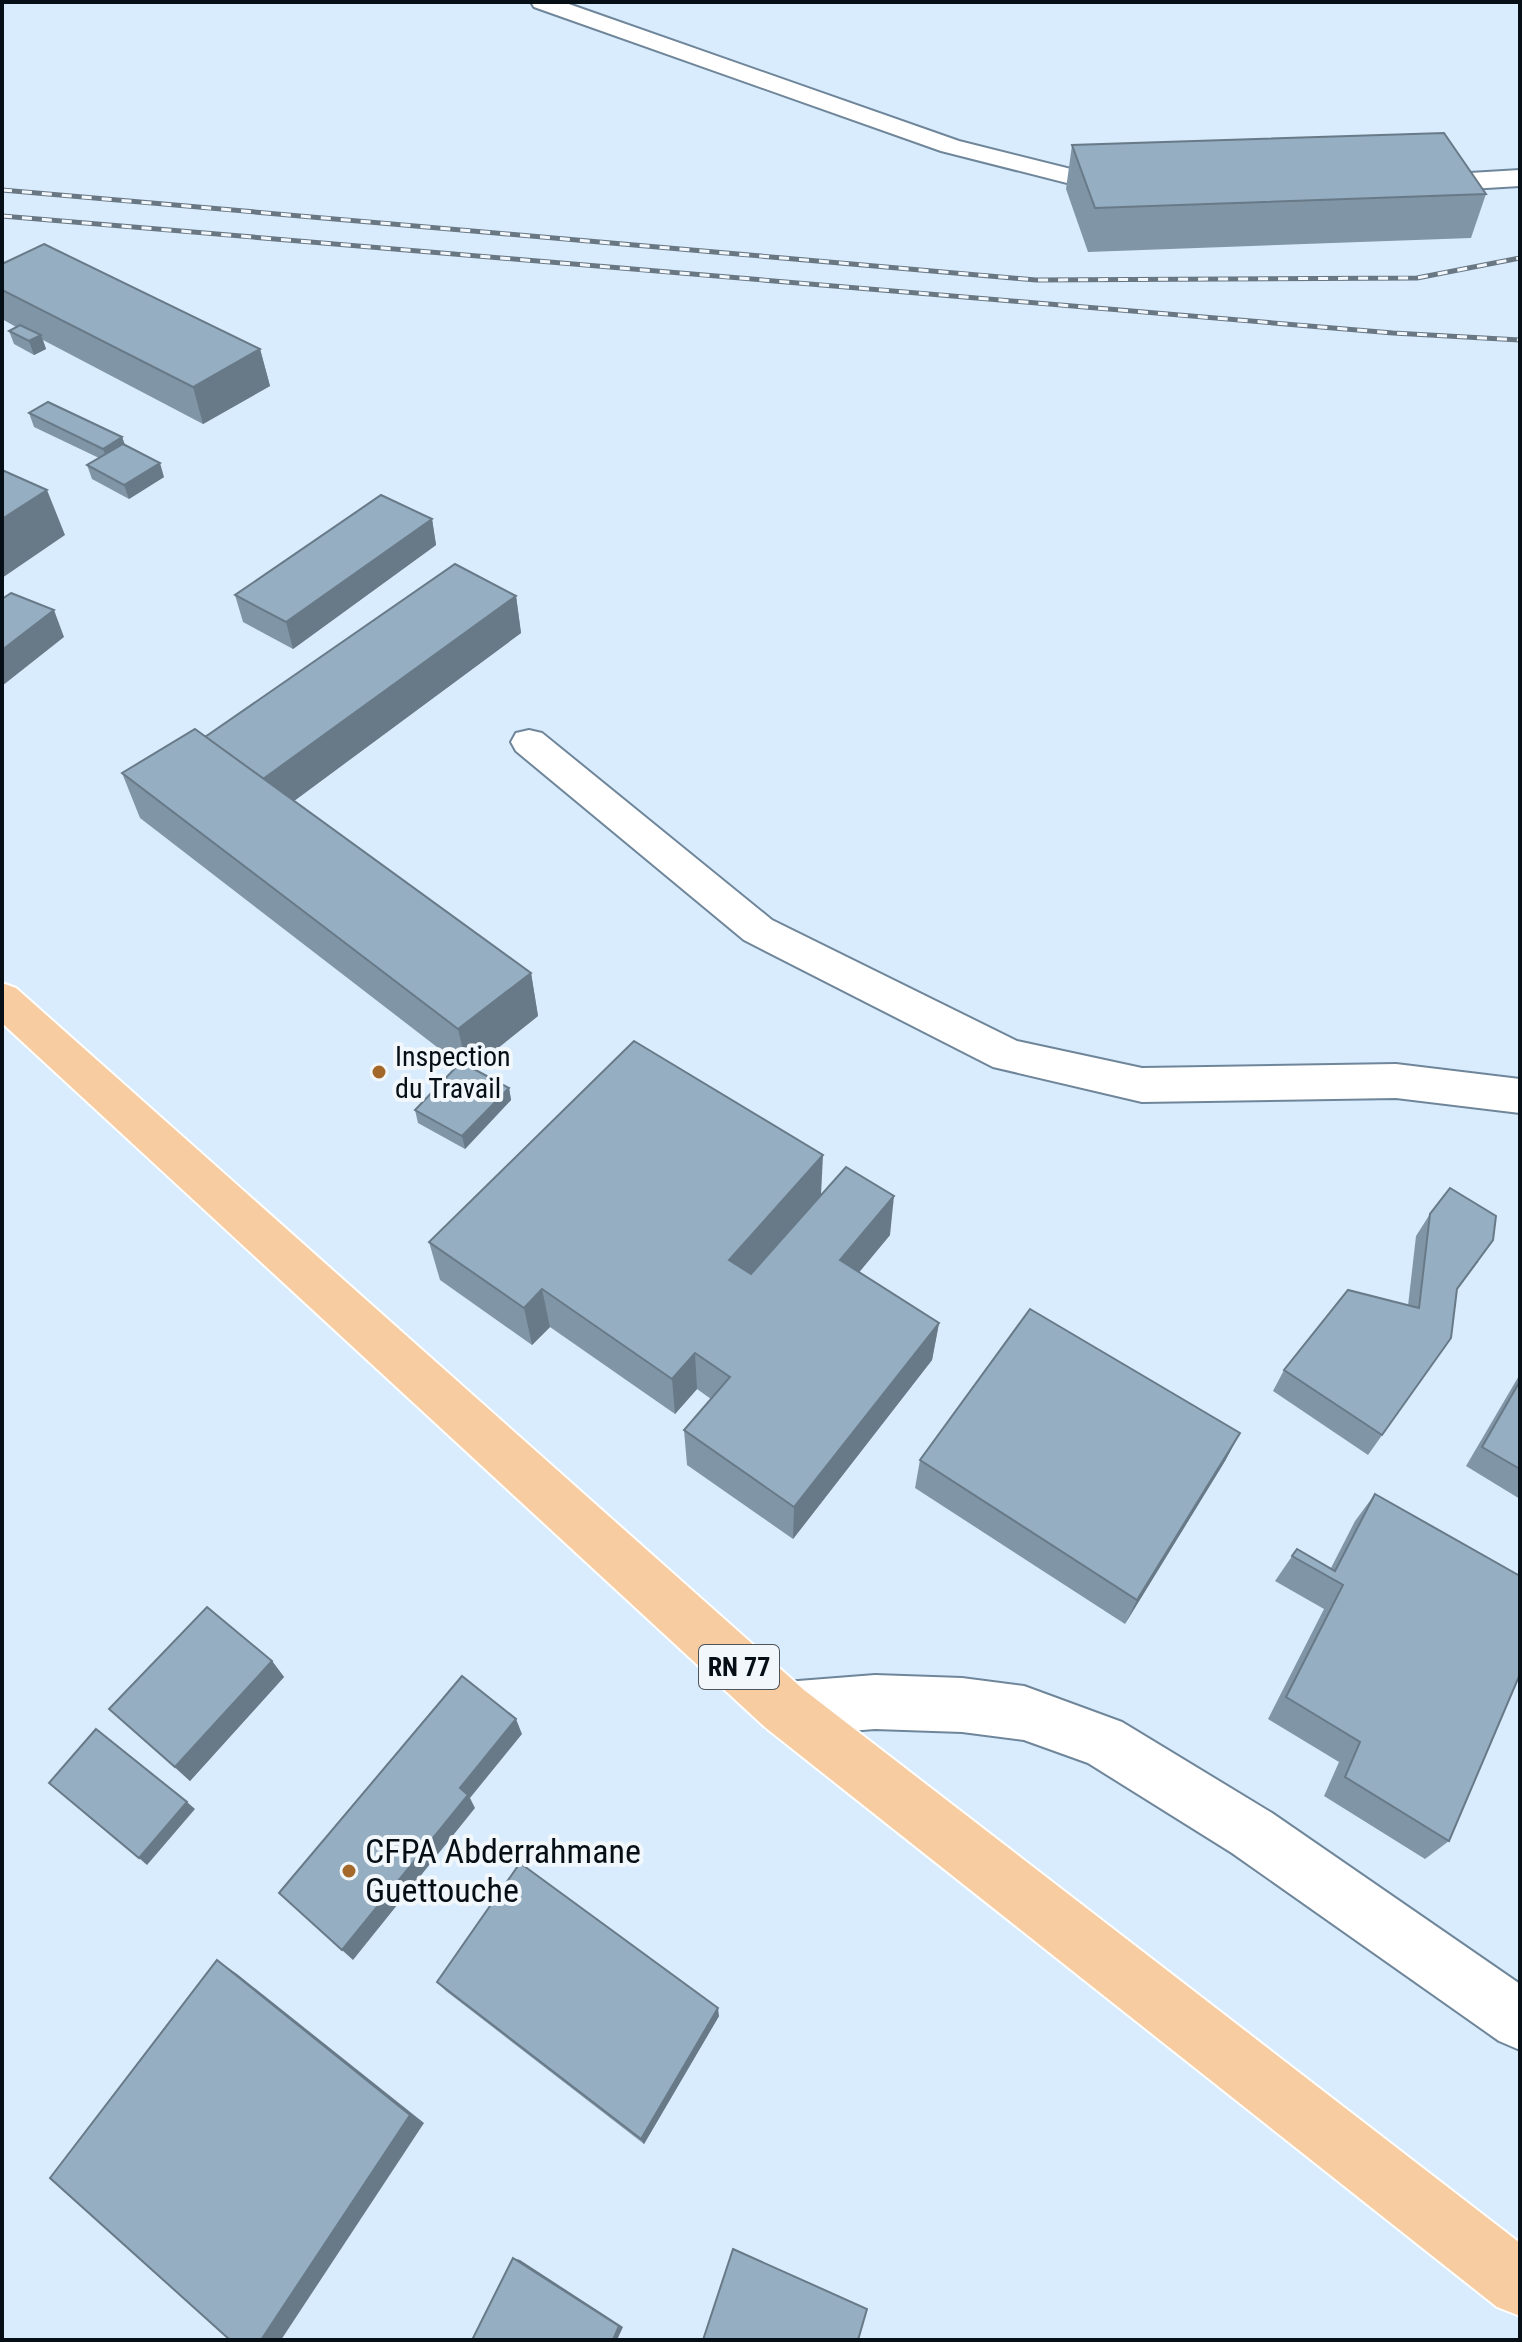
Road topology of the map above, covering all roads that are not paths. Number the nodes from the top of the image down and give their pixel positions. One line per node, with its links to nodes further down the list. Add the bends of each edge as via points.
1 (542, 2): 4 (street, via 950,146 1110,188)
2 (1520, 178): 3 (street)
3 (1399, 185)
4 (1157, 193)
5 (529, 742): 7 (street, via 758,930 1008,1055 1142,1085 1396,1081)
6 (2, 999): 8 (main road, RN 77)
7 (1520, 1096)
8 (785, 1709): 9 (street, via 875,1702 962,1705 1024,1713 1103,1741 1252,1833); 10 (main road, RN 77)
9 (1520, 2020)
10 (1520, 2284)

